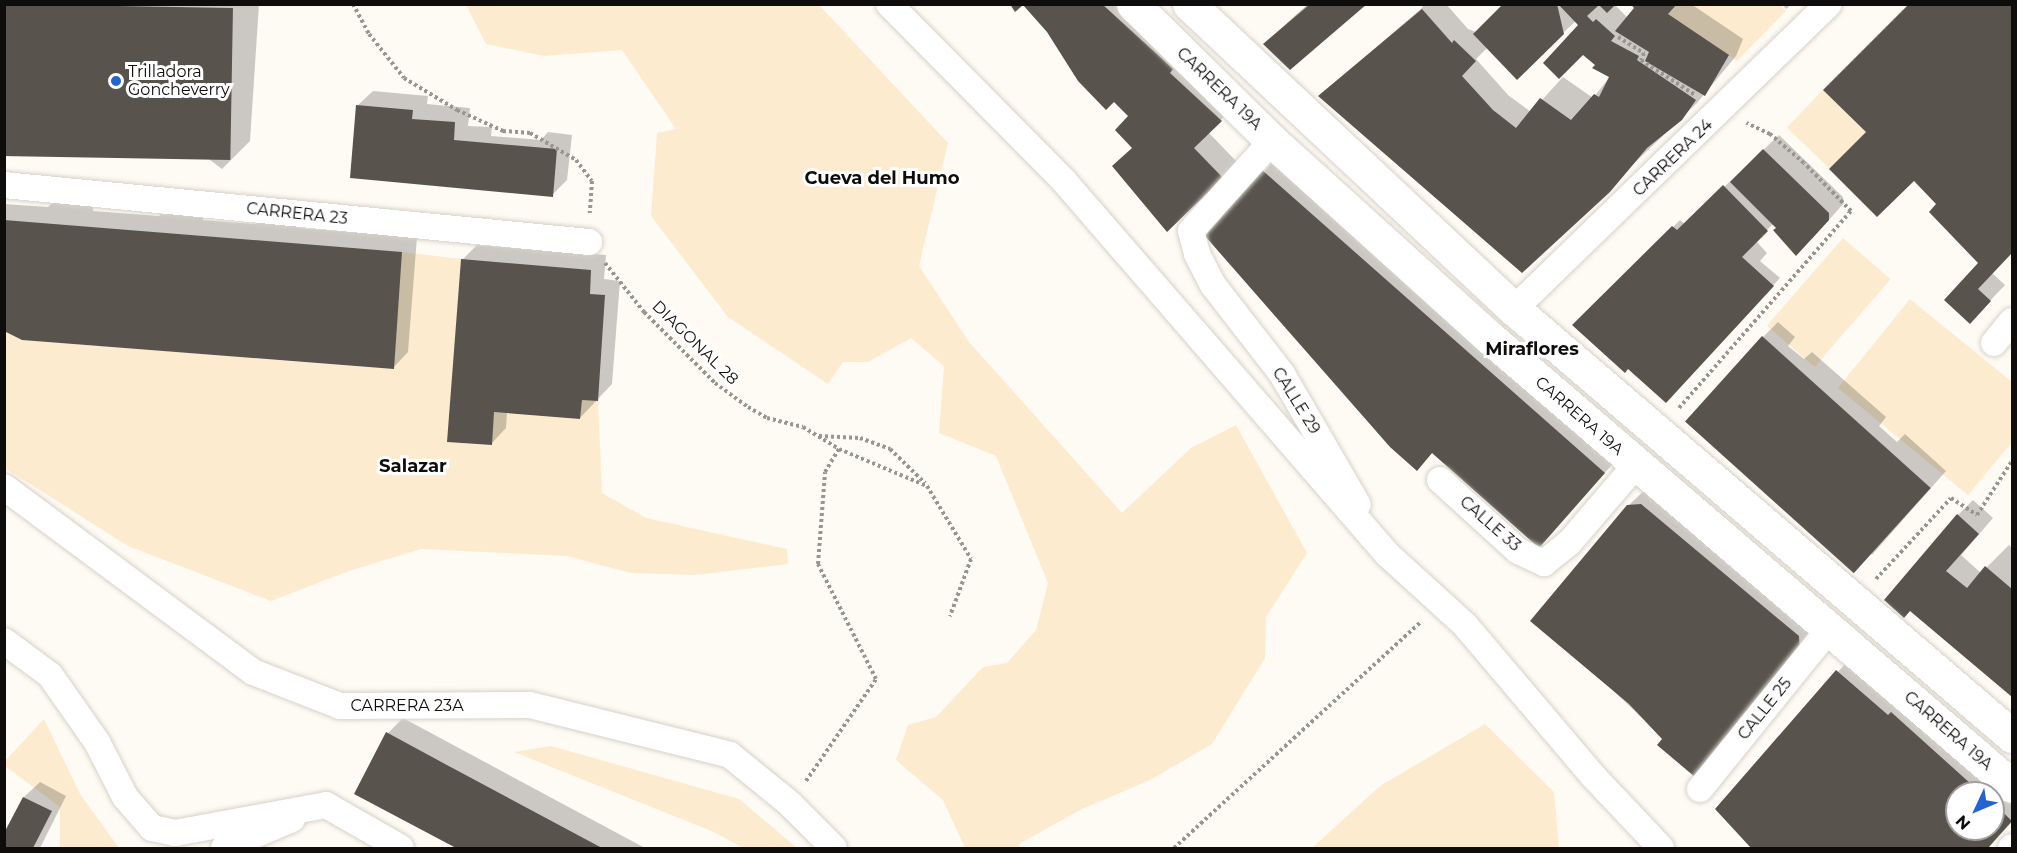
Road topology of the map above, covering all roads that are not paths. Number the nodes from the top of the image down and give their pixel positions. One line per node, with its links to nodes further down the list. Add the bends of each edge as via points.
1 (889, 4): 14 (street, via 1064,181)
2 (1133, 4): 5 (main road, CARRERA 19A)
3 (1188, 4): 8 (main road)
4 (1829, 4): 8 (street, CARRERA 24, via 1722,112)
5 (1272, 141): 11 (main road, CARRERA 19A); 14 (street, CALLE 29, via 1191,231 1197,254 1213,285 1282,374)
6 (4, 185): 7 (street, CARRERA 23)
7 (589, 242)
8 (1514, 309): 17 (main road)
9 (2013, 321): 10 (street)
10 (1994, 343)
11 (1635, 466): 12 (street, CALLE 33, via 1569,543 1544,563 1518,551); 15 (main road, CARRERA 19A)
12 (1440, 480)
13 (4, 488): 23 (street, CARRERA 23A, via 263,676 340,706 530,705 730,755 790,804)
14 (1387, 554): 24 (street, via 1465,625)
15 (1829, 629): 18 (main road, CARRERA 19A); 19 (street, CALLE 25)
16 (4, 641): 20 (street, via 50,675 97,742 125,797 152,828 175,833)
17 (2013, 736)
18 (2013, 786)
19 (1700, 789)
20 (326, 805): 21 (street); 22 (street)
21 (224, 849)
22 (401, 849)
23 (834, 849)
24 (1661, 849)

